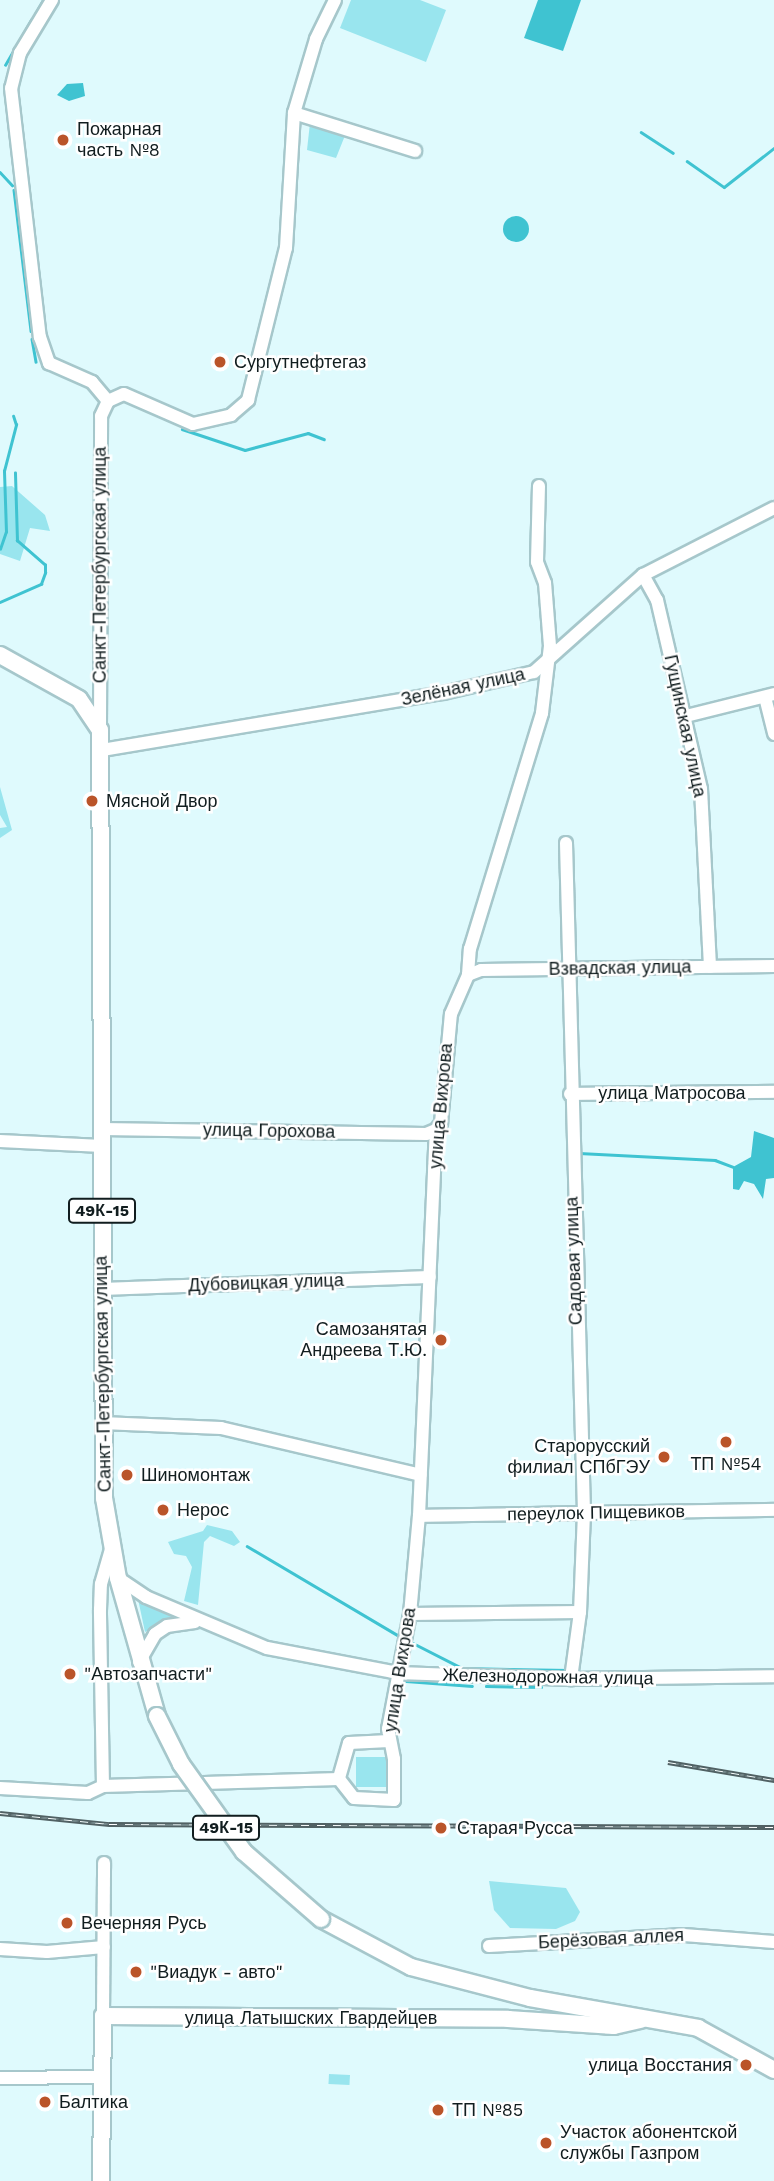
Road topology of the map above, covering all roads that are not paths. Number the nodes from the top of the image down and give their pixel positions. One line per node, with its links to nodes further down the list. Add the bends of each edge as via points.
1 (52, 0): 5 (street, via 20,54 11,88 40,337 49,363 92,382)
2 (335, 0): 3 (street, via 312,50)
3 (293, 113): 4 (street); 5 (street, via 286,248 248,400 231,415 193,424 124,394)
4 (415, 151)
5 (108, 401): 13 (street, Санкт-Петербургская улица, via 100,416)
6 (539, 486): 10 (street, улица Вихрова, via 537,562 545,583)
7 (774, 508): 8 (street, Зелёная улица)
8 (643, 575): 10 (street, Зелёная улица); 12 (street, Гущинская улица, via 657,600)
9 (0, 655): 13 (main road, 49К-15, via 79,699)
10 (547, 662): 15 (street, Зелёная улица, via 534,672 483,685); 20 (street, улица Вихрова, via 530,761 470,949)
11 (769, 696): 12 (street); 14 (street)
12 (687, 716): 18 (street, Гущинская улица, via 701,789)
13 (100, 730): 15 (main road, 49К-15)
14 (774, 734)
15 (102, 750): 23 (main road, Санкт-Петербургская улица / 49К-15)
16 (566, 843): 19 (street, Садовая улица)
17 (774, 966): 18 (street, Взвадская улица)
18 (709, 967): 19 (street, Взвадская улица)
19 (566, 969): 20 (street, Взвадская улица, via 481,970); 22 (street, Садовая улица)
20 (468, 975): 24 (street, улица Вихрова, via 450,1014 442,1123)
21 (774, 1093): 22 (street, улица Матросова)
22 (570, 1094): 32 (street, Садовая улица)
23 (102, 1129): 24 (street, улица Горохова, via 426,1134); 26 (main road, Санкт-Петербургская улица / 49К-15)
24 (436, 1130): 27 (street, улица Вихрова)
25 (0, 1141): 26 (street)
26 (102, 1146): 28 (main road, Санкт-Петербургская улица / 49К-15)
27 (430, 1277): 28 (street, Дубовицкая улица); 30 (street, улица Вихрова)
28 (101, 1289): 29 (main road, Санкт-Петербургская улица / 49К-15)
29 (102, 1423): 30 (street, via 221,1428); 34 (main road, Санкт-Петербургская улица / 49К-15, via 104,1498)
30 (421, 1475): 33 (street, улица Вихрова)
31 (774, 1510): 32 (street, переулок Пищевиков)
32 (584, 1513): 33 (street, переулок Пищевиков); 36 (street, Садовая улица)
33 (419, 1516): 37 (street, улица Вихрова)
34 (112, 1548): 35 (main road, 49К-15); 45 (street, Санкт-Петербургская улица, via 101,1584 100,1610)
35 (118, 1578): 38 (street, Железнодорожная улица, via 146,1597); 39 (main road, 49К-15)
36 (580, 1612): 37 (street); 42 (street, Садовая улица)
37 (410, 1614): 40 (street, улица Вихрова)
38 (203, 1623): 39 (street, via 183,1622 155,1633); 40 (street, Железнодорожная улица, via 300,1657)
39 (139, 1662): 52 (main road, 49К-15, bridge, via 157,1716 189,1776 244,1852 321,1919 411,1967)
40 (398, 1673): 42 (street, Железнодорожная улица); 43 (street, улица Вихрова)
41 (774, 1676): 42 (street, Железнодорожная улица)
42 (571, 1679)
43 (389, 1741): 44 (street, via 349,1743); 44 (street, улица Вихрова, via 394,1800 354,1797)
44 (339, 1779): 45 (street)
45 (103, 1786): 46 (street, via 88,1793)
46 (0, 1788)
47 (104, 1863): 50 (street)
48 (774, 1942): 49 (street, Берёзовая аллея, via 684,1935)
49 (489, 1946)
50 (104, 1947): 51 (street); 53 (street)
51 (0, 1949)
52 (530, 1998): 54 (main road, via 529,2009); 55 (main road, 49К-15)
53 (103, 2016): 54 (main road, улица Латышских Гвардейцев); 57 (main road)
54 (519, 2020): 55 (main road, улица Латышских Гвардейцев, via 614,2026)
55 (641, 2020): 56 (main road, 49К-15, via 698,2028)
56 (774, 2070)
57 (102, 2077): 58 (street); 59 (main road)
58 (0, 2078)
59 (101, 2181)

